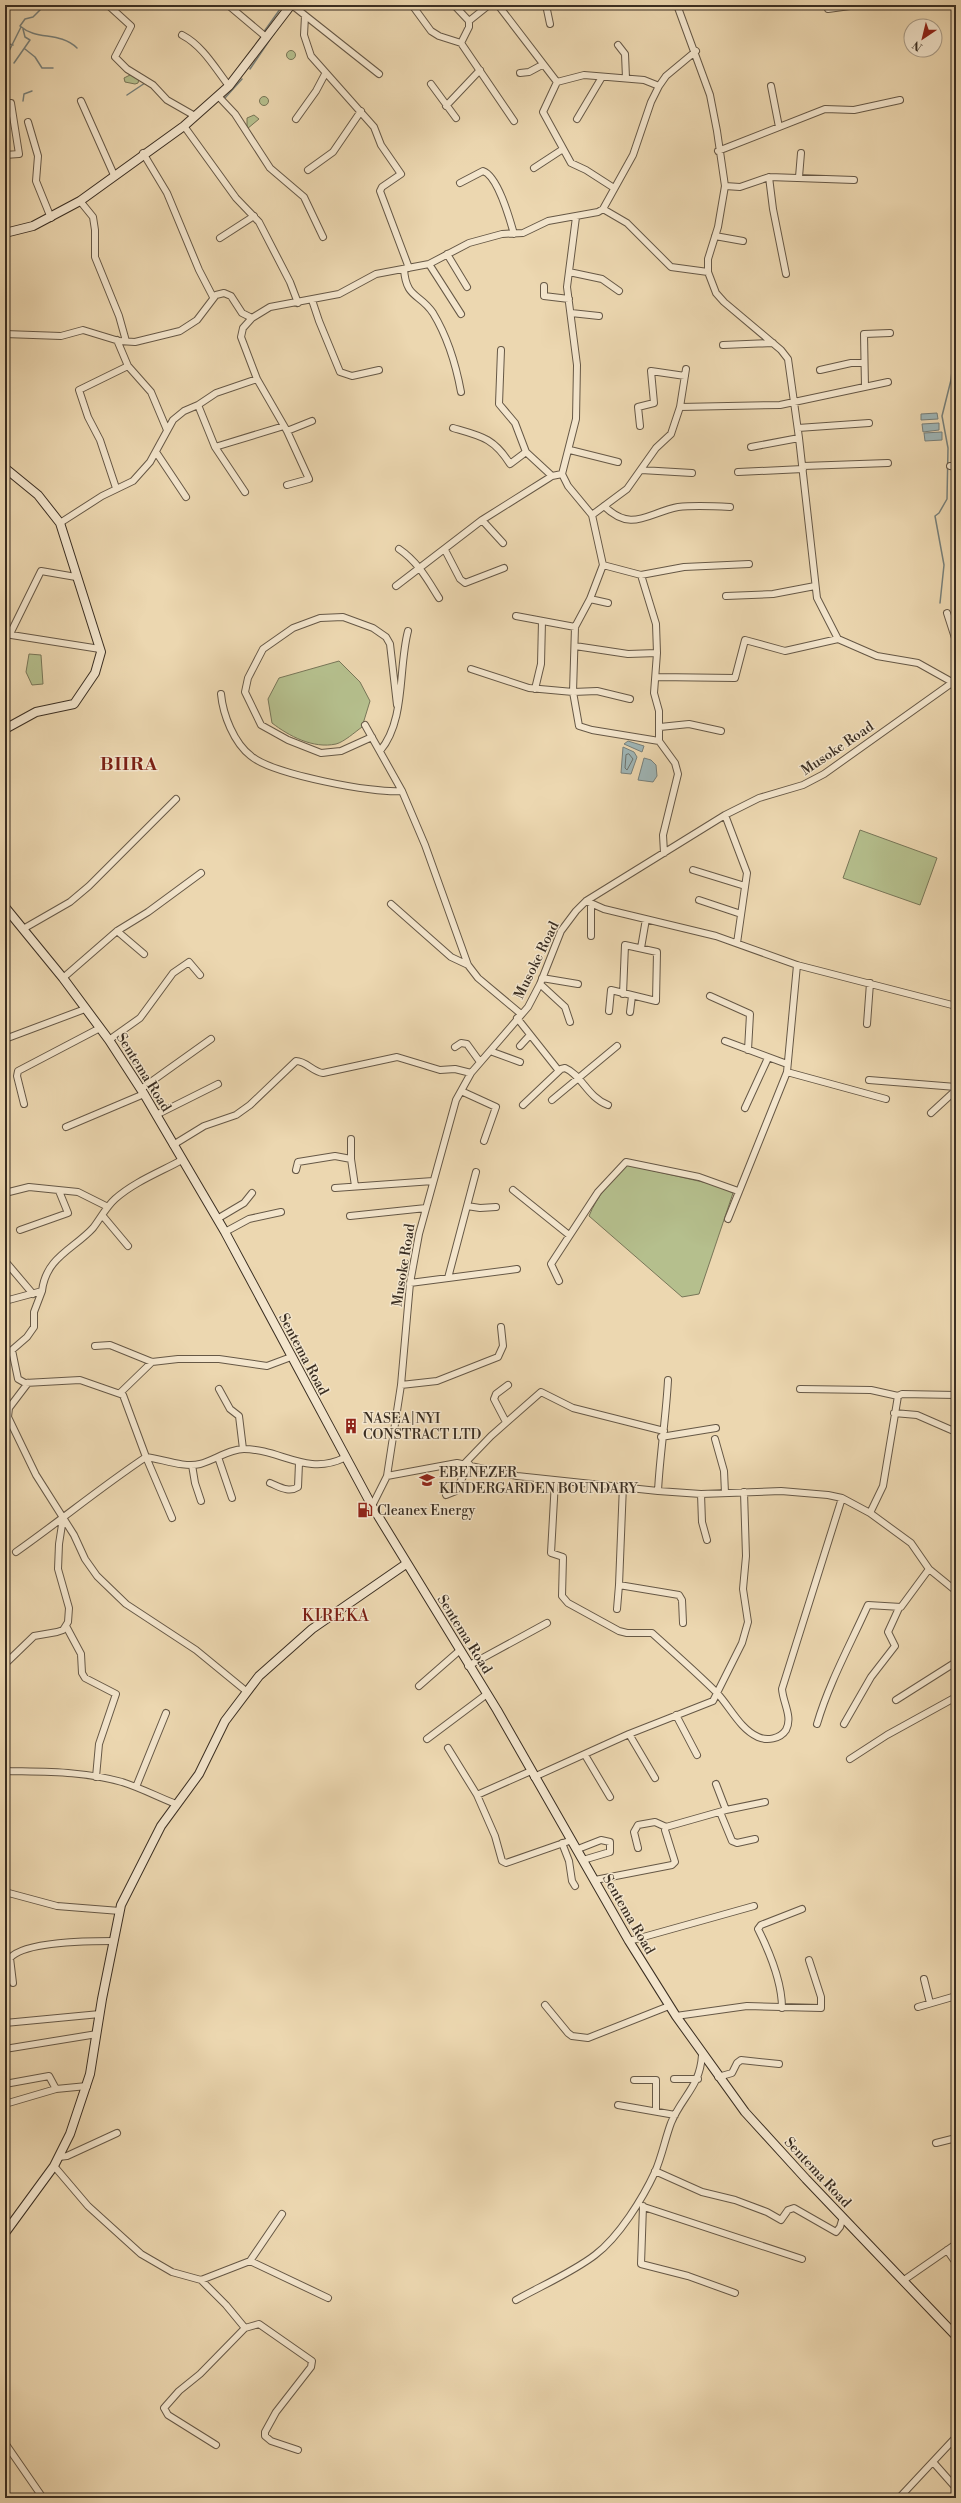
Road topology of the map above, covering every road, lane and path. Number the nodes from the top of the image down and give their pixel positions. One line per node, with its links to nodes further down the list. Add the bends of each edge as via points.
1 (108, 5): 38 (street, via 131,26 115,57 127,69 153,85 167,100)
2 (228, 5): 16 (street)
3 (291, 5): 12 (street); 16 (main road)
4 (412, 5): 17 (street, via 431,31)
5 (454, 5): 13 (street)
6 (489, 5): 13 (street)
7 (498, 5): 20 (street)
8 (546, 5): 14 (street)
9 (677, 5): 19 (street)
10 (846, 6): 11 (street)
11 (828, 9)
12 (305, 16): 22 (street, via 304,35 308,52); 23 (street)
13 (469, 21): 17 (street, via 469,27)
14 (550, 24)
15 (182, 35): 29 (street, via 201,49)
16 (266, 37): 29 (main road)
17 (461, 43): 21 (street)
18 (618, 45): 26 (street, via 625,54)
19 (696, 51): 30 (street, via 666,76); 47 (street, via 710,95)
20 (542, 65): 24 (street); 27 (street)
21 (480, 70): 36 (street); 42 (street)
22 (325, 74): 37 (street); 40 (street, via 311,100)
23 (379, 74)
24 (520, 74)
25 (602, 77): 26 (street); 27 (street, via 580,75); 41 (street)
26 (626, 78): 30 (street, via 644,80)
27 (557, 82): 46 (street, via 543,112)
28 (431, 84): 36 (street)
29 (229, 86): 32 (main road)
30 (659, 86): 59 (street, via 633,155)
31 (771, 86): 45 (street)
32 (219, 97): 38 (main road); 67 (street, via 235,114 270,168 304,197)
33 (900, 100): 45 (street, via 854,110 825,109)
34 (81, 102): 53 (street)
35 (11, 103): 50 (street, via 19,154)
36 (446, 106): 39 (street)
37 (361, 110): 52 (street, via 333,152); 73 (street, via 374,127 381,145 401,174 380,191)
38 (195, 116): 44 (main road)
39 (456, 118)
40 (296, 119)
41 (577, 119)
42 (514, 121)
43 (28, 122): 64 (street, via 38,156 36,181)
44 (184, 126): 48 (main road); 62 (street, via 236,198)
45 (779, 127): 47 (street)
46 (563, 149): 51 (street); 59 (street, via 571,163)
47 (718, 151): 58 (street)
48 (143, 153): 53 (main road); 80 (street, via 167,193)
49 (801, 153): 55 (street)
50 (5, 155)
51 (534, 168)
52 (308, 170)
53 (114, 175): 60 (main road)
54 (769, 177): 55 (street); 58 (street, via 740,187); 76 (street)
55 (799, 177): 56 (street)
56 (854, 180)
57 (460, 183): 66 (street, via 479,172 489,174 500,194)
58 (725, 186): 68 (street)
59 (614, 188): 61 (street)
60 (80, 201): 64 (main road); 91 (street, via 93,217 94,257 119,316)
61 (603, 209): 63 (street); 75 (street, via 627,223 671,267)
62 (254, 216): 69 (street); 83 (street)
63 (576, 217): 66 (street, via 548,221 523,233); 74 (street)
64 (51, 218): 65 (main road, via 33,226)
65 (5, 233)
66 (514, 234): 71 (street, via 502,234 469,243)
67 (323, 236)
68 (715, 236): 70 (street); 75 (street, via 708,259)
69 (220, 238)
70 (743, 241)
71 (446, 254): 72 (street); 78 (street)
72 (429, 264): 73 (street); 85 (street)
73 (407, 268): 82 (street, via 376,274 346,291); 102 (street, via 407,287 435,317 458,372)
74 (569, 272): 79 (street, via 602,279); 81 (street)
75 (708, 272): 92 (street, via 716,293)
76 (786, 274)
77 (544, 286): 81 (street, via 544,296)
78 (467, 287)
79 (619, 291)
80 (213, 297): 87 (street, via 228,294 242,313); 91 (street, via 197,320 180,331 135,342)
81 (569, 299): 84 (street)
82 (312, 300): 83 (street); 97 (street, via 318,321 340,372 352,376)
83 (298, 302): 87 (street, via 270,307)
84 (571, 313): 86 (street); 116 (street, via 577,364 576,419)
85 (461, 314)
86 (599, 316)
87 (252, 318): 99 (street, via 241,334)
88 (890, 333): 95 (street, via 864,334)
89 (5, 334): 90 (street, via 61,336 83,330)
90 (117, 340): 91 (street); 96 (street)
91 (126, 341)
92 (773, 343): 93 (street); 103 (street, via 788,359)
93 (723, 345)
94 (501, 350): 118 (street, via 498,400 515,424)
95 (864, 363): 98 (street, via 851,363); 101 (street)
96 (128, 366): 112 (street, via 151,392); 129 (street, via 79,390)
97 (379, 370)
98 (820, 370)
99 (257, 379): 104 (street, via 216,393); 111 (street)
100 (888, 382): 101 (street)
101 (865, 387): 103 (street)
102 (461, 392)
103 (794, 403): 105 (street); 110 (street)
104 (198, 405): 112 (street, via 178,415); 114 (street)
105 (680, 407): 108 (street, via 686,372 651,371 654,403 638,407); 123 (street, via 670,434 656,448)
106 (312, 421): 111 (street)
107 (869, 423): 110 (street)
108 (640, 426)
109 (453, 428): 118 (street, via 475,434 500,448 510,464)
110 (798, 428): 113 (street)
111 (285, 429): 114 (street); 128 (street, via 309,479)
112 (167, 430): 117 (street)
113 (799, 438): 115 (street); 122 (street)
114 (215, 447): 130 (street)
115 (751, 448)
116 (570, 450): 119 (street); 126 (street)
117 (156, 452): 129 (street, via 130,484); 131 (street)
118 (526, 452): 127 (street)
119 (618, 462)
120 (888, 463): 122 (street)
121 (5, 468): 136 (main road, via 38,495)
122 (803, 468): 124 (street); 147 (street)
123 (641, 470): 125 (street); 132 (street, via 627,489)
124 (738, 472)
125 (692, 473)
126 (562, 474): 127 (street); 134 (street, via 568,486)
127 (552, 476): 135 (street)
128 (287, 485)
129 (116, 488): 136 (street)
130 (244, 492)
131 (186, 497)
132 (604, 506): 133 (street, via 614,516 624,520 646,518 677,508); 134 (street)
133 (730, 507)
134 (592, 515): 141 (street)
135 (482, 520): 137 (street); 139 (street)
136 (60, 523): 145 (main road)
137 (503, 543)
138 (399, 548): 142 (street)
139 (445, 550): 142 (street); 143 (street, via 460,579 465,583)
140 (749, 564): 144 (street, via 684,568)
141 (603, 565): 144 (street); 150 (street)
142 (420, 568): 146 (street); 149 (street)
143 (504, 568)
144 (641, 576): 162 (street, via 656,624)
145 (76, 577): 157 (street, via 41,571); 161 (main road)
146 (396, 586)
147 (815, 586): 148 (street, via 772,594); 158 (street, via 820,606)
148 (726, 596)
149 (439, 598)
150 (590, 599): 151 (street); 155 (street)
151 (608, 603)
152 (947, 614): 159 (street)
153 (516, 616): 154 (street)
154 (542, 622): 155 (street); 166 (street, via 541,664)
155 (575, 627): 160 (street)
156 (408, 631): 170 (street)
157 (7, 634): 161 (street)
158 (838, 639): 164 (street, via 785,651 745,640 735,678); 165 (street, via 877,656 918,663)
159 (956, 641)
160 (575, 646): 162 (street, via 628,654); 167 (street)
161 (100, 649): 174 (main road, via 101,657 95,673 74,704 36,712)
162 (657, 653): 164 (street)
163 (471, 669): 166 (street)
164 (656, 677): 173 (street, via 654,693)
165 (954, 681): 181 (street, Musoke Road, via 824,774 803,785 759,798)
166 (535, 689): 167 (street)
167 (573, 692): 169 (street, via 597,691); 177 (street, via 579,726)
168 (221, 694): 179 (street, via 226,717 240,742 246,752 262,763 292,773 376,791)
169 (630, 699)
170 (397, 705): 176 (street, via 390,644 373,628 343,617 320,618 293,628 263,650 248,678 245,692 261,725 288,740 321,753 341,751); 178 (street, via 392,734)
171 (5, 720): 174 (street)
172 (365, 725): 176 (street)
173 (660, 728): 175 (street, via 689,724); 177 (street)
174 (6, 729)
175 (721, 731)
176 (372, 737): 178 (street)
177 (659, 741): 182 (street, via 675,763 678,774 663,835)
178 (380, 751): 179 (street)
179 (402, 791): 198 (street, via 425,845)
180 (176, 799): 192 (street, via 89,886 70,902)
181 (725, 815): 182 (street, Musoke Road); 185 (street, via 747,873)
182 (664, 853): 187 (street, Musoke Road)
183 (693, 870): 185 (street)
184 (201, 873): 193 (street)
185 (745, 886): 190 (street)
186 (699, 900): 190 (street)
187 (588, 903): 191 (street); 194 (street); 202 (street, Musoke Road, via 576,911 561,931)
188 (391, 904): 198 (street, via 451,957)
189 (5, 907): 192 (main road, Sentema Road)
190 (741, 914): 195 (street)
191 (646, 919): 195 (street); 196 (street)
192 (23, 929): 201 (main road, Sentema Road)
193 (117, 931): 197 (street); 201 (street)
194 (591, 936)
195 (737, 943): 199 (street)
196 (640, 948): 206 (street, via 625,945); 207 (street, via 657,952 656,1001)
197 (144, 954)
198 (468, 965): 213 (street, via 478,978)
199 (797, 965): 203 (street); 230 (street)
200 (200, 975): 220 (street, via 189,962 173,972 140,1018)
201 (63, 978): 210 (main road, Sentema Road)
202 (542, 978): 204 (street, Musoke Road); 205 (street)
203 (870, 983): 209 (street); 215 (street)
204 (540, 984): 213 (street, Musoke Road, via 528,1007); 214 (street, via 565,1007)
205 (578, 984)
206 (623, 994): 207 (street); 211 (street, via 610,990)
207 (632, 996): 212 (street)
208 (710, 996): 226 (street, via 750,1014)
209 (956, 1006)
210 (85, 1009): 216 (main road, Sentema Road); 218 (street)
211 (609, 1011)
212 (630, 1012)
213 (519, 1016): 217 (street); 225 (street, Musoke Road)
214 (570, 1022)
215 (867, 1024)
216 (100, 1028): 220 (main road, Sentema Road); 243 (street, via 18,1071)
217 (530, 1035): 222 (street); 231 (street)
218 (5, 1039)
219 (211, 1039): 239 (street)
220 (109, 1040): 239 (main road, Sentema Road)
221 (724, 1041): 226 (street)
222 (520, 1046)
223 (617, 1046): 234 (street)
224 (455, 1047): 228 (street, via 461,1043 466,1044)
225 (490, 1050): 228 (street, Musoke Road); 229 (street)
226 (748, 1050): 227 (street)
227 (768, 1058): 230 (street); 246 (street)
228 (480, 1062): 233 (street, Musoke Road)
229 (520, 1062)
230 (787, 1064): 232 (street)
231 (559, 1071): 234 (street, via 568,1069); 244 (street)
232 (787, 1072): 241 (street); 261 (street)
233 (471, 1073): 240 (street, Musoke Road); 252 (street, via 454,1069 440,1070 397,1057 324,1073 313,1071 302,1062 296,1061 245,1109 236,1115 204,1126)
234 (578, 1079): 242 (street); 245 (street, via 593,1097)
235 (869, 1080): 237 (street)
236 (218, 1084): 248 (street)
237 (956, 1086)
238 (956, 1090): 247 (street)
239 (142, 1091): 248 (main road, Sentema Road); 249 (street)
240 (461, 1091): 251 (street, via 496,1107); 257 (street, Musoke Road, via 456,1100)
241 (886, 1099)
242 (552, 1100)
243 (24, 1104)
244 (523, 1104)
245 (608, 1105)
246 (745, 1108)
247 (932, 1113)
248 (156, 1115): 252 (main road, Sentema Road)
249 (66, 1127)
250 (351, 1139): 253 (street)
251 (484, 1141)
252 (173, 1145): 254 (main road, Sentema Road)
253 (351, 1159): 255 (street, via 335,1156 298,1162); 258 (street)
254 (182, 1160): 266 (street, via 129,1189); 272 (main road, Sentema Road)
255 (296, 1170)
256 (476, 1172): 265 (street)
257 (433, 1181): 258 (street); 268 (street, Musoke Road)
258 (355, 1186): 259 (street)
259 (335, 1188)
260 (513, 1190): 276 (street)
261 (738, 1190): 273 (street); 276 (street, via 699,1177 626,1162 598,1192)
262 (59, 1191): 263 (street, via 29,1187); 266 (street, via 83,1194); 274 (street, via 68,1213)
263 (5, 1193)
264 (252, 1193): 272 (street, via 244,1203)
265 (467, 1206): 267 (street); 280 (street)
266 (108, 1207): 270 (street)
267 (496, 1207)
268 (426, 1208): 271 (street); 282 (street, Musoke Road)
269 (281, 1212): 275 (street, via 249,1219)
270 (102, 1215): 277 (street); 283 (street, via 92,1228 55,1262 46,1276)
271 (350, 1216)
272 (217, 1219): 275 (main road, Sentema Road)
273 (728, 1220)
274 (20, 1230)
275 (225, 1232): 288 (main road, Sentema Road)
276 (569, 1235): 281 (street, via 551,1264)
277 (128, 1246)
278 (5, 1261): 284 (street)
279 (517, 1269): 280 (street)
280 (448, 1278): 282 (street)
281 (559, 1281)
282 (410, 1283): 292 (street, Musoke Road)
283 (42, 1291): 284 (street); 291 (street, via 34,1312 34,1327 12,1350 18,1379)
284 (33, 1294): 285 (street)
285 (5, 1301)
286 (501, 1327): 292 (street, via 503,1346 498,1357 437,1381)
287 (95, 1346): 289 (street, via 110,1345)
288 (291, 1357): 289 (street, via 266,1366 219,1359); 308 (main road, Sentema Road)
289 (152, 1362): 296 (street)
290 (668, 1380): 303 (street)
291 (28, 1383): 296 (street, via 80,1380); 326 (street, via 9,1408 8,1417 36,1475)
292 (401, 1385): 312 (street, Musoke Road)
293 (508, 1385): 300 (street, via 496,1394 494,1399)
294 (219, 1389): 305 (street, via 230,1409 239,1416)
295 (800, 1389): 298 (street, via 870,1390)
296 (120, 1393): 306 (street, via 125,1398)
297 (956, 1395): 298 (street)
298 (898, 1396): 299 (street)
299 (894, 1413): 302 (street, via 917,1415); 325 (street, via 883,1486)
300 (506, 1422): 303 (street, via 541,1392 573,1408); 310 (street)
301 (716, 1428): 303 (street)
302 (956, 1432)
303 (663, 1434): 316 (street)
304 (715, 1439): 318 (street, via 724,1470)
305 (243, 1449): 307 (street); 309 (street, via 266,1452)
306 (146, 1457): 311 (street); 326 (street, via 96,1490); 327 (street)
307 (218, 1457): 311 (street); 321 (street)
308 (344, 1458): 309 (street, via 333,1464); 324 (main road, Sentema Road)
309 (299, 1463): 314 (street, via 298,1487 294,1490 290,1491)
310 (467, 1464): 312 (street, via 449,1464); 313 (street, via 517,1476); 320 (street, via 456,1491)
311 (192, 1465): 323 (street)
312 (387, 1476): 324 (street, Musoke Road)
313 (556, 1480): 315 (street); 346 (street, via 551,1553 562,1557 562,1596 568,1603 619,1631 652,1633)
314 (270, 1483)
315 (623, 1486): 316 (street); 332 (street)
316 (658, 1491): 319 (street)
317 (744, 1492): 318 (street); 322 (street, via 814,1493); 346 (street, via 746,1556 743,1589 748,1622 742,1643)
318 (724, 1493): 319 (street)
319 (701, 1494): 328 (street, via 702,1522)
320 (446, 1495)
321 (232, 1498)
322 (842, 1498): 325 (street); 346 (street, via 782,1689 788,1715 785,1731 779,1737 759,1738 742,1725)
323 (201, 1501)
324 (372, 1506): 330 (main road, Sentema Road)
325 (870, 1513): 331 (street, via 915,1547)
326 (63, 1518): 329 (street); 338 (street, via 58,1569 69,1608); 344 (street, via 92,1570 122,1601 196,1650)
327 (172, 1518)
328 (707, 1540)
329 (16, 1552)
330 (406, 1564): 339 (main road, Sentema Road); 344 (main road, via 292,1644)
331 (929, 1569): 333 (street); 334 (street)
332 (619, 1585): 335 (street); 337 (street, via 679,1595 682,1600)
333 (956, 1591)
334 (899, 1608): 351 (street, via 870,1604 868,1606 827,1691); 352 (street, via 888,1632 895,1646 871,1677)
335 (617, 1609)
336 (548, 1623): 342 (street)
337 (683, 1624)
338 (66, 1626): 341 (street, via 57,1632 34,1636); 361 (street, via 81,1654 82,1673 85,1678 116,1694 99,1744)
339 (459, 1651): 342 (main road, Sentema Road); 343 (street)
340 (956, 1662): 348 (street)
341 (5, 1664)
342 (468, 1666): 345 (main road, Sentema Road)
343 (419, 1686)
344 (246, 1691): 368 (main road, via 218,1733 199,1774)
345 (487, 1694): 354 (street); 360 (main road, Sentema Road)
346 (717, 1694): 350 (street, via 708,1705)
347 (956, 1696): 358 (street)
348 (896, 1700)
349 (166, 1713): 364 (street)
350 (676, 1715): 353 (street); 357 (street)
351 (817, 1724)
352 (844, 1724)
353 (629, 1734): 356 (street); 362 (street)
354 (428, 1739)
355 (448, 1748): 365 (street)
356 (585, 1755): 360 (street); 366 (street)
357 (697, 1755)
358 (850, 1759)
359 (5, 1771): 361 (street, via 64,1772)
360 (532, 1774): 365 (street); 372 (main road, Sentema Road)
361 (96, 1777): 364 (street)
362 (655, 1778)
363 (716, 1784): 369 (street)
364 (136, 1787): 368 (street)
365 (477, 1795): 373 (street, via 495,1836 502,1861 506,1864)
366 (610, 1797)
367 (765, 1802): 369 (street)
368 (176, 1804): 382 (main road, via 153,1841)
369 (723, 1811): 370 (street); 371 (street, via 732,1840 737,1843)
370 (666, 1827): 374 (street, via 655,1822 638,1825 634,1832); 377 (street, via 675,1862 672,1865)
371 (754, 1839)
372 (572, 1840): 373 (street); 375 (main road, Sentema Road)
373 (562, 1843): 378 (street)
374 (638, 1848)
375 (578, 1849): 376 (main road, Sentema Road); 376 (street, via 601,1840 610,1842 610,1852)
376 (583, 1860): 377 (main road, Sentema Road)
377 (595, 1880): 384 (main road, Sentema Road)
378 (575, 1886)
379 (5, 1892): 382 (street, via 57,1906)
380 (754, 1906): 384 (street)
381 (802, 1909): 393 (street, via 761,1925 758,1929 769,1951 782,1997)
382 (120, 1911): 383 (main road)
383 (113, 1941): 387 (street, via 78,1941 48,1945 14,1954 10,1958); 394 (main road)
384 (629, 1942): 391 (main road, Sentema Road)
385 (809, 1960): 393 (street, via 821,1997 820,2008)
386 (924, 1979): 389 (street)
387 (13, 1983)
388 (956, 1996): 389 (street)
389 (930, 2004): 392 (street)
390 (545, 2005): 391 (street, via 568,2033 588,2038)
391 (669, 2006): 395 (main road, Sentema Road)
392 (918, 2007)
393 (782, 2008): 395 (street, via 747,2006)
394 (100, 2014): 396 (street); 397 (main road)
395 (676, 2016): 399 (main road, Sentema Road)
396 (5, 2023)
397 (97, 2034): 398 (street); 406 (main road)
398 (5, 2049)
399 (702, 2055): 401 (main road, Sentema Road); 403 (street)
400 (779, 2064): 401 (street, via 741,2060 732,2072)
401 (718, 2077): 421 (main road, Sentema Road, via 782,2153)
402 (674, 2079): 403 (street)
403 (698, 2079): 411 (street)
404 (634, 2080): 410 (street, via 656,2080)
405 (5, 2084): 407 (street, via 49,2076)
406 (87, 2086): 407 (street); 415 (main road)
407 (56, 2089): 408 (street)
408 (5, 2104)
409 (618, 2105): 410 (street)
410 (656, 2110): 411 (street)
411 (675, 2115): 417 (street)
412 (117, 2133): 415 (street)
413 (956, 2138): 414 (street)
414 (936, 2143)
415 (60, 2157): 416 (main road)
416 (54, 2166): 422 (main road); 428 (street, via 88,2206 141,2254 172,2272)
417 (655, 2171): 418 (street); 421 (street, via 702,2192 735,2200 781,2220 788,2210 794,2208 836,2232)
418 (641, 2198): 419 (street); 432 (street, via 617,2232 595,2256)
419 (644, 2208): 425 (street); 430 (street, via 641,2264 688,2276)
420 (282, 2214): 426 (street)
421 (843, 2217): 429 (main road, Sentema Road)
422 (5, 2233)
423 (956, 2244): 424 (street)
424 (947, 2250): 427 (street); 429 (street)
425 (802, 2259)
426 (250, 2261): 428 (street); 431 (street)
427 (956, 2263)
428 (201, 2280): 433 (street)
429 (904, 2280): 434 (main road, Sentema Road)
430 (735, 2293)
431 (328, 2298)
432 (516, 2300)
433 (245, 2328): 437 (street, via 200,2374 181,2388 164,2408 168,2415); 438 (street, via 259,2324 312,2361 311,2367 276,2412 265,2432 270,2441)
434 (956, 2336)
435 (956, 2437): 439 (street)
436 (5, 2443): 441 (street)
437 (216, 2445)
438 (298, 2450)
439 (933, 2462): 440 (street); 442 (street)
440 (956, 2488)
441 (43, 2498)
442 (899, 2498)

